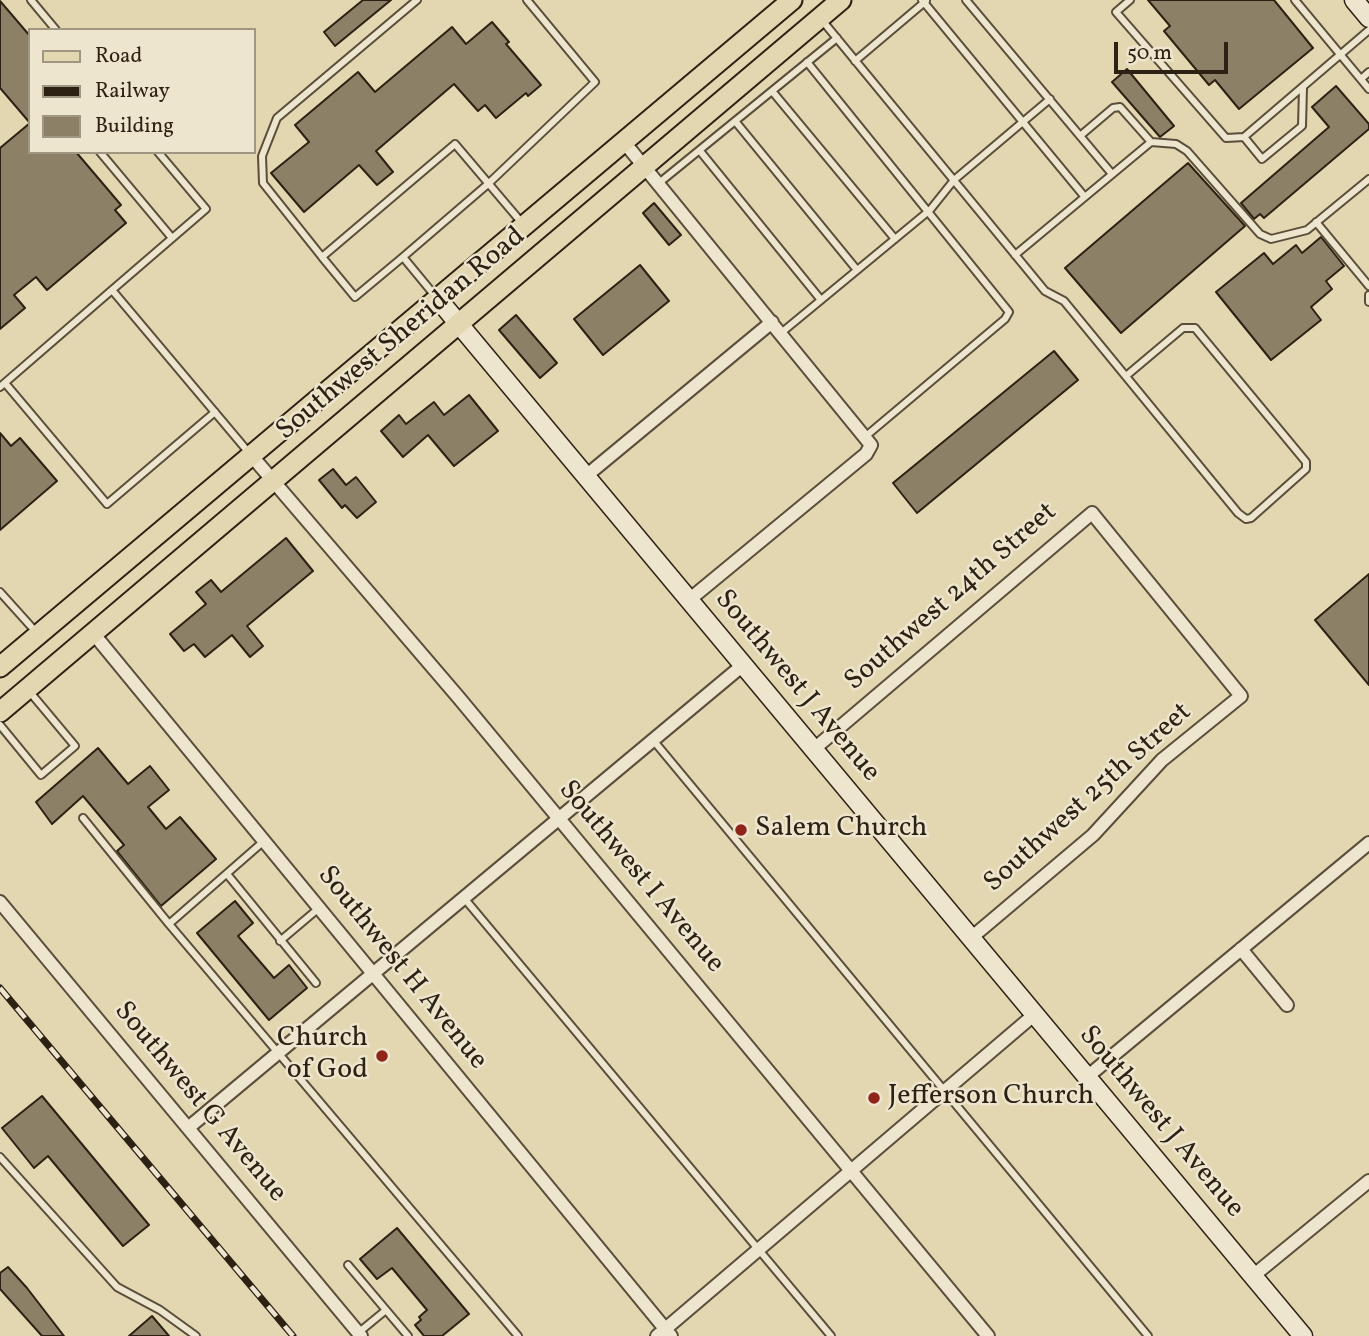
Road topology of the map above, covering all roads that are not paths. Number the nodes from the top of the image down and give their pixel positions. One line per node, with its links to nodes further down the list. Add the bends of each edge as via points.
1 (31, 0): 13 (lane)
2 (417, 0): 47 (lane, via 277,118 262,156 263,183)
3 (527, 0): 39 (lane, via 595,82)
4 (792, 0): 29 (main road, Southwest Sheridan Road)
5 (841, 0): 11 (main road, Southwest Sheridan Road)
6 (966, 0): 24 (lane)
7 (1130, 0): 28 (lane, via 1115,12 1226,138)
8 (1295, 0): 16 (lane)
9 (1354, 0): 12 (street)
10 (924, 1): 17 (lane); 26 (lane)
11 (820, 18): 15 (lane); 34 (main road, Southwest Sheridan Road)
12 (1369, 18)
13 (54, 28)
14 (1369, 30): 16 (lane)
15 (836, 38): 17 (lane); 18 (lane)
16 (1341, 55): 20 (lane); 21 (lane)
17 (855, 61): 37 (lane)
18 (807, 62): 23 (lane); 41 (lane)
19 (1369, 72): 20 (lane)
20 (1361, 79): 22 (lane)
21 (1303, 88): 28 (lane); 28 (lane, via 1302,126 1262,159)
22 (1369, 89)
23 (772, 90): 25 (lane); 45 (lane)
24 (1049, 99): 26 (lane); 27 (lane)
25 (735, 121): 31 (lane); 49 (lane)
26 (1023, 121): 37 (lane); 40 (lane)
27 (1080, 136): 30 (lane, via 1120,107); 35 (lane)
28 (1244, 137)
29 (624, 142): 34 (street); 43 (main road, Southwest Sheridan Road)
30 (1151, 142): 35 (lane); 42 (lane, via 1187,150 1266,238 1301,233)
31 (700, 151): 38 (lane); 54 (lane)
32 (102, 154): 44 (lane)
33 (160, 154): 44 (lane, via 206,209)
34 (645, 166): 38 (street); 57 (main road, Southwest Sheridan Road)
35 (1112, 174): 40 (lane)
36 (1369, 179): 42 (lane)
37 (954, 180): 41 (lane); 46 (lane)
38 (659, 183): 56 (street)
39 (488, 184): 43 (lane); 47 (lane, via 455,144); 48 (lane)
40 (1084, 196): 46 (lane)
41 (930, 211): 45 (lane); 62 (lane, via 1009,312)
42 (1316, 222): 50 (lane)
43 (524, 225): 53 (main road, Southwest Sheridan Road)
44 (172, 238): 51 (lane)
45 (895, 239): 49 (lane)
46 (1015, 255): 59 (lane, via 1045,291 1064,301)
47 (322, 257): 48 (lane, via 355,297)
48 (402, 257): 53 (lane)
49 (857, 270): 54 (lane)
50 (1369, 286)
51 (112, 290): 60 (lane); 61 (lane)
52 (1369, 295): 55 (lane)
53 (438, 299): 57 (street, Southwest J Avenue); 63 (main road, Southwest Sheridan Road)
54 (821, 300): 58 (lane)
55 (1369, 302)
56 (772, 322): 58 (street); 64 (street)
57 (459, 324): 64 (street, Southwest J Avenue); 65 (main road, Southwest Sheridan Road)
58 (781, 333): 62 (street)
59 (1126, 376): 59 (lane, via 1245,519 1251,519 1306,469 1306,462 1195,328 1183,328)
60 (2, 385): 61 (lane, via 107,503)
61 (215, 412): 63 (lane)
62 (866, 436): 67 (street, via 872,445 866,454)
63 (251, 456): 65 (street, Southwest I Avenue); 69 (main road, Southwest Sheridan Road)
64 (586, 476): 67 (street, Southwest J Avenue)
65 (273, 481): 68 (main road, Southwest Sheridan Road); 78 (street, Southwest I Avenue)
66 (0, 592): 69 (lane)
67 (690, 600): 70 (street, Southwest J Avenue)
68 (93, 633): 72 (main road, Southwest Sheridan Road); 80 (street, Southwest H Avenue)
69 (38, 635): 71 (main road, Southwest Sheridan Road)
70 (743, 665): 76 (street); 77 (street, Southwest J Avenue)
71 (0, 667)
72 (27, 689): 74 (main road, Southwest Sheridan Road); 75 (lane, via 75,747 41,775)
73 (1241, 696): 77 (street, Southwest 24th Street, via 1091,513); 87 (street, Southwest 25th Street, via 1162,760 1093,835)
74 (0, 712)
75 (0, 725)
76 (653, 740): 78 (street); 96 (lane)
77 (814, 749): 87 (street, Southwest J Avenue)
78 (558, 817): 83 (street); 99 (street, Southwest I Avenue)
79 (83, 818): 86 (lane)
80 (264, 841): 82 (lane); 85 (street, Southwest H Avenue)
81 (1369, 843): 89 (street)
82 (227, 874): 86 (lane); 88 (lane)
83 (463, 896): 90 (street); 101 (lane)
84 (0, 902): 97 (street, Southwest G Avenue)
85 (319, 908): 88 (lane); 90 (street, Southwest H Avenue)
86 (169, 924): 94 (lane)
87 (971, 938): 93 (street, Southwest J Avenue)
88 (280, 941): 91 (lane)
89 (1241, 949): 92 (street); 95 (street)
90 (372, 973): 94 (street); 106 (street, Southwest H Avenue)
91 (316, 984)
92 (1287, 1005)
93 (1035, 1014): 95 (street, Southwest J Avenue); 96 (street)
94 (276, 1053): 97 (street); 109 (lane)
95 (1087, 1077): 103 (street, Southwest J Avenue)
96 (944, 1092): 99 (street); 112 (lane)
97 (188, 1128): 105 (street, Southwest G Avenue)
98 (0, 1157): 107 (lane, via 117,1287)
99 (851, 1171): 101 (street); 111 (street, Southwest I Avenue)
100 (1369, 1181): 103 (street)
101 (759, 1250): 106 (street); 110 (lane)
102 (348, 1265): 104 (lane)
103 (1253, 1276): 113 (street, Southwest J Avenue)
104 (386, 1310): 105 (lane); 108 (lane)
105 (359, 1334)
106 (664, 1334)
107 (196, 1336)
108 (408, 1336)
109 (518, 1336)
110 (831, 1336)
111 (988, 1336)
112 (1148, 1336)
113 (1303, 1336)

